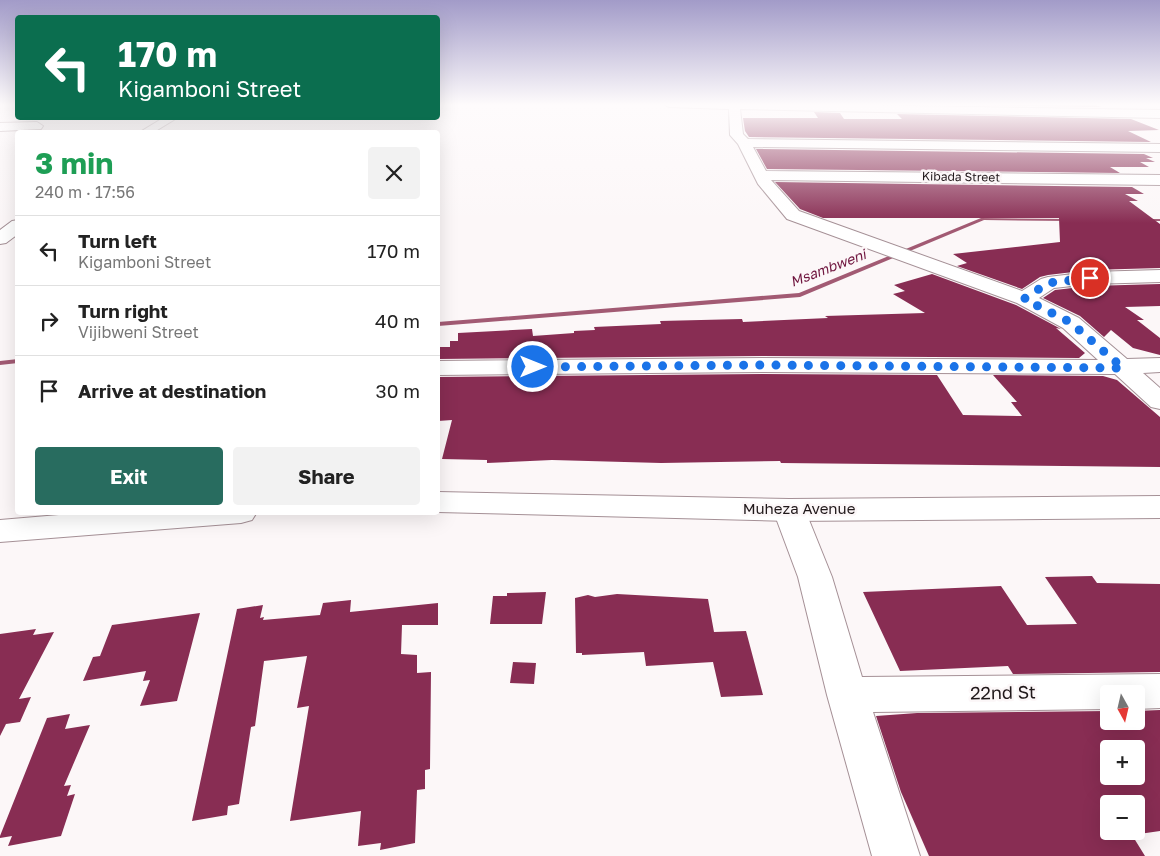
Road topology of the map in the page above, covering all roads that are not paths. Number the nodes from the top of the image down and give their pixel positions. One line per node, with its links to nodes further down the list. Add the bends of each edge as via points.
1 (745, 144): 4 (street)
2 (823, 144): 3 (street)
3 (1160, 148)
4 (761, 175): 5 (street, Kibada Street); 11 (street, via 793,214)
5 (1160, 180)
6 (0, 216): 7 (street)
7 (15, 216)
8 (15, 227): 9 (street)
9 (0, 239)
10 (1160, 276): 11 (street, via 1048,283)
11 (1024, 299): 14 (street, via 1070,322)
12 (1160, 364): 14 (street)
13 (440, 368): 14 (street, via 752,365)
14 (1123, 368): 15 (street)
15 (1160, 401)
16 (440, 502): 18 (street, Muheza Avenue)
17 (1160, 507): 18 (street, Muheza Avenue)
18 (788, 510): 22 (street, via 815,577)
19 (203, 515): 20 (street)
20 (0, 531)
21 (1160, 691): 22 (street, 22nd St)
22 (847, 695): 23 (street)
23 (896, 856)

